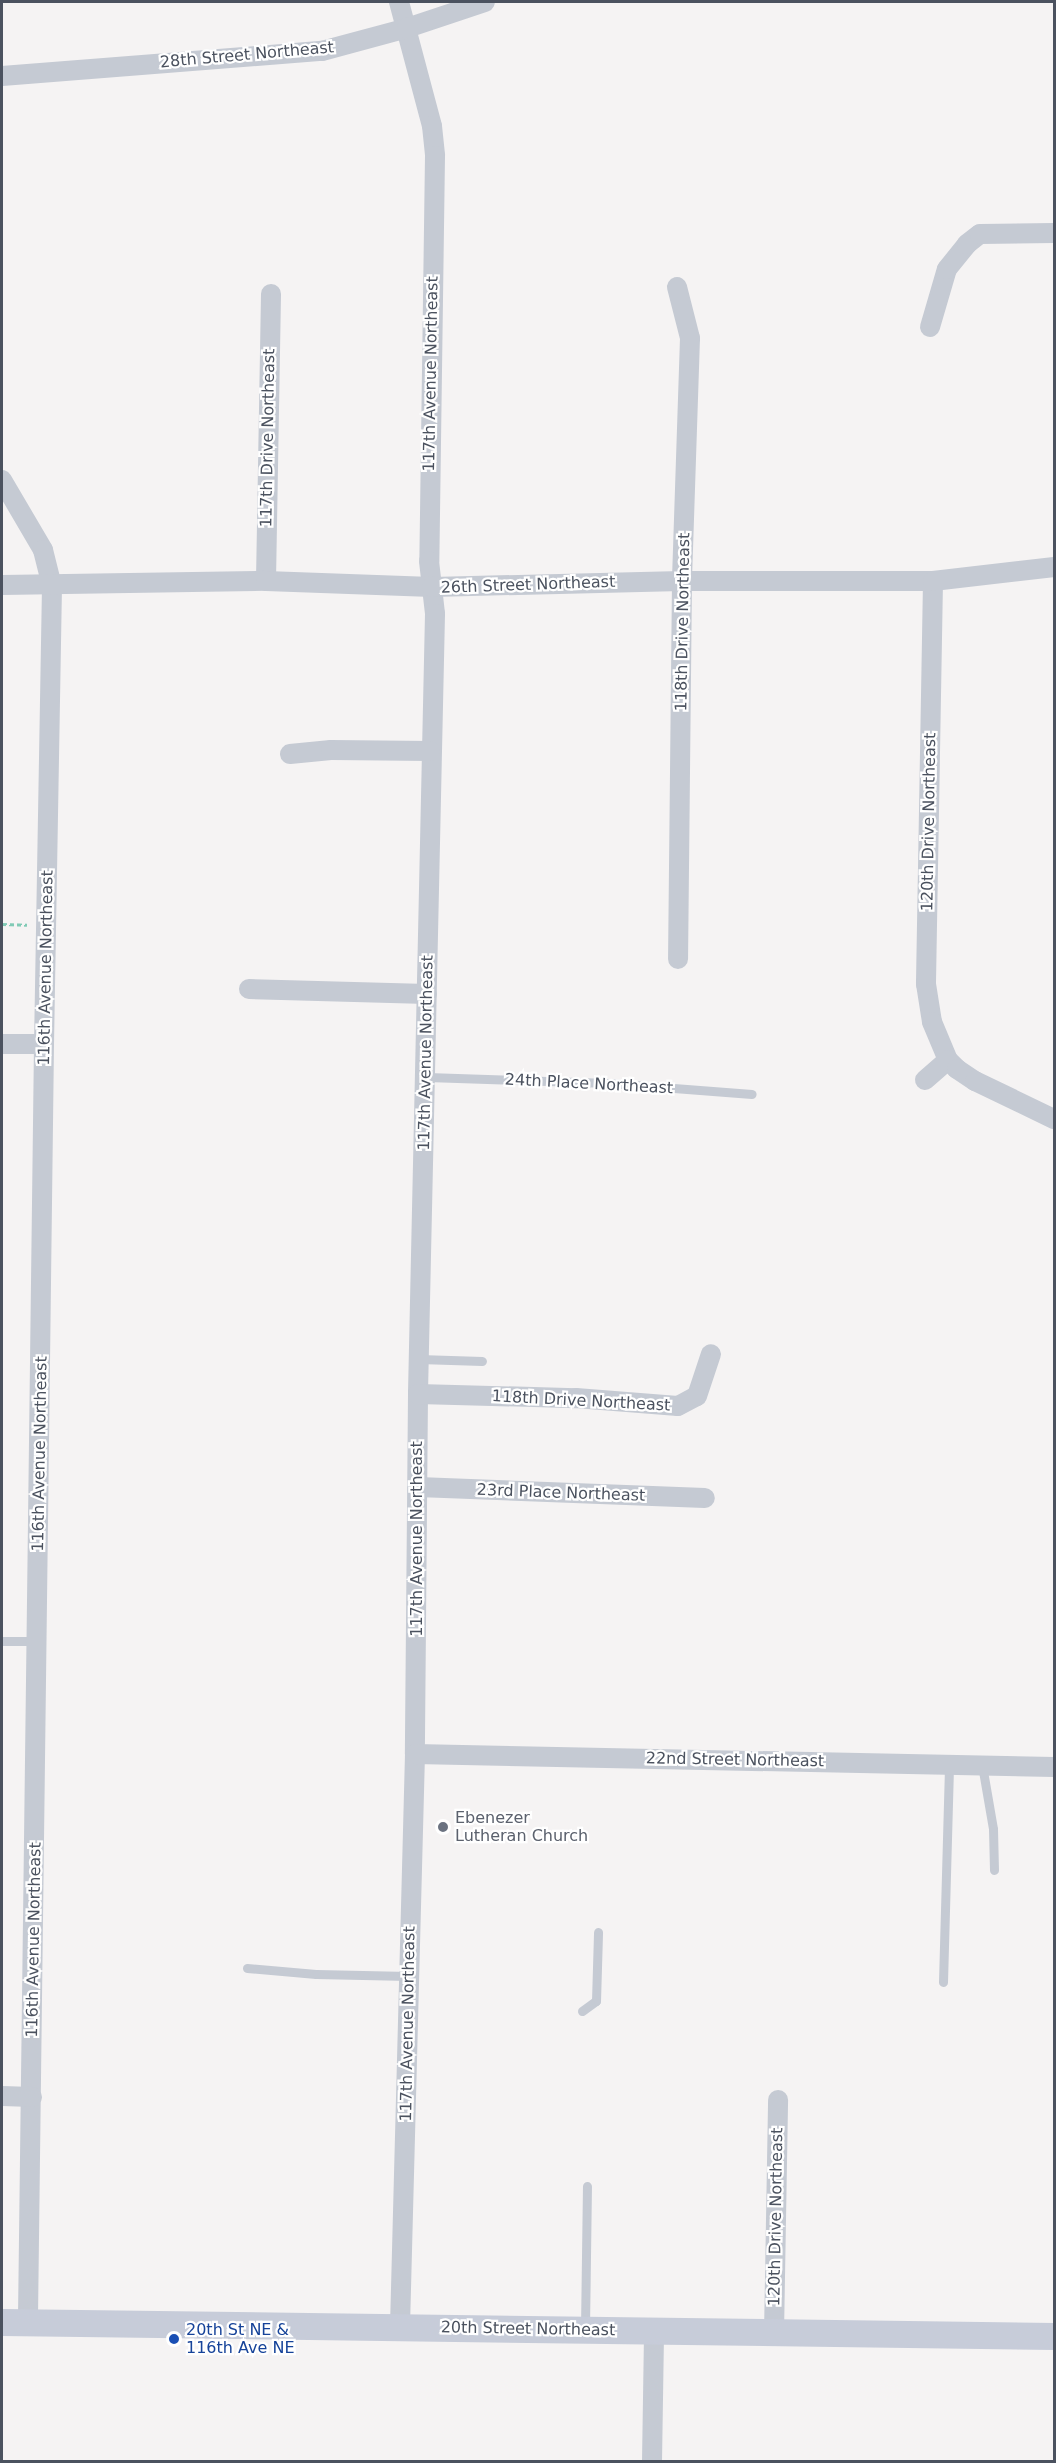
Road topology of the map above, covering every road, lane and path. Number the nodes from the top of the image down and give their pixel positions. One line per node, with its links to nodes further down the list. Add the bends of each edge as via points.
1 (399, 2): 3 (street, 117th Avenue Northeast)
2 (485, 2): 3 (street, 28th Street Northeast)
3 (407, 28): 4 (street, 28th Street Northeast, via 322,51); 16 (street, 117th Avenue Northeast, via 432,126 435,156 429,561)
4 (2, 76)
5 (1054, 232): 8 (street, via 980,234 946,269)
6 (677, 287): 12 (street, 118th Drive Northeast, via 690,338)
7 (271, 294): 11 (street, 117th Drive Northeast)
8 (930, 327)
9 (2, 480): 15 (street, 116th Avenue Northeast, via 43,550)
10 (1054, 567): 13 (street, 26th Street Northeast)
11 (266, 581): 15 (street, 26th Street Northeast); 16 (street, 26th Street Northeast)
12 (682, 581): 13 (street, 26th Street Northeast); 16 (street, 26th Street Northeast); 21 (street, 118th Drive Northeast)
13 (933, 581): 26 (street, 120th Drive Northeast, via 926,984 932,1022)
14 (2, 585): 15 (street, 26th Street Northeast)
15 (52, 586): 20 (street, 116th Avenue Northeast)
16 (432, 587): 17 (street, 117th Avenue Northeast, via 435,614)
17 (430, 751): 18 (street, via 331,750); 23 (street, 117th Avenue Northeast)
18 (290, 754)
19 (2, 924): 20 (path)
20 (47, 925): 25 (street, 116th Avenue Northeast)
21 (678, 959)
22 (249, 989): 23 (street)
23 (427, 994): 27 (street, 117th Avenue Northeast)
24 (2, 1044): 25 (street)
25 (44, 1044): 38 (street, 116th Avenue Northeast)
26 (948, 1060): 28 (street); 30 (street, via 975,1081)
27 (427, 1077): 29 (lane, 24th Place Northeast, via 609,1083); 32 (street, 117th Avenue Northeast)
28 (924, 1080)
29 (752, 1094)
30 (1054, 1119)
31 (711, 1354): 34 (street, 118th Drive Northeast, via 697,1396 678,1406 576,1398)
32 (419, 1359): 33 (lane); 34 (street, 117th Avenue Northeast)
33 (482, 1361)
34 (418, 1394): 35 (street, 117th Avenue Northeast)
35 (418, 1487): 36 (street, 23rd Place Northeast); 39 (street, 117th Avenue Northeast)
36 (705, 1498)
37 (2, 1641): 38 (lane)
38 (38, 1641): 50 (street, 116th Avenue Northeast)
39 (415, 1754): 40 (street, 22nd Street Northeast, via 599,1763); 46 (street, 117th Avenue Northeast)
40 (949, 1764): 41 (street, 22nd Street Northeast); 47 (lane)
41 (982, 1765): 42 (street, 22nd Street Northeast); 43 (lane, via 993,1829)
42 (1054, 1767)
43 (994, 1870)
44 (598, 1932): 48 (lane, via 596,2001)
45 (247, 1968): 46 (lane, via 316,1974)
46 (413, 1972): 55 (street, 117th Avenue Northeast, via 415,2007)
47 (943, 1982)
48 (582, 2011)
49 (2, 2096): 50 (street)
50 (32, 2097): 54 (street, 116th Avenue Northeast)
51 (778, 2100): 58 (street, 120th Drive Northeast)
52 (586, 2187): 56 (lane)
53 (2, 2322): 54 (street, 20th Street Northeast)
54 (28, 2322): 55 (street, 20th Street Northeast)
55 (400, 2326): 56 (street, 20th Street Northeast)
56 (584, 2330): 57 (street, 20th Street Northeast)
57 (654, 2332): 58 (street, 20th Street Northeast); 60 (street)
58 (774, 2334): 59 (street, 20th Street Northeast)
59 (1054, 2336)
60 (652, 2462)

